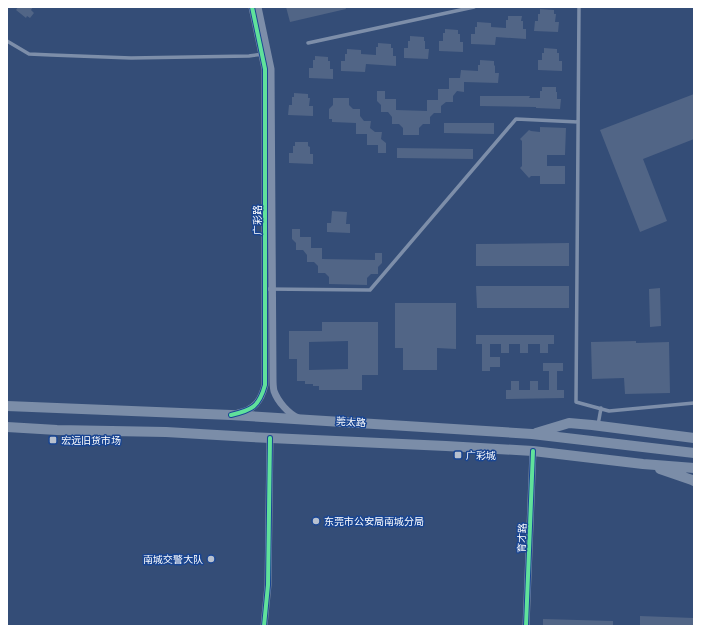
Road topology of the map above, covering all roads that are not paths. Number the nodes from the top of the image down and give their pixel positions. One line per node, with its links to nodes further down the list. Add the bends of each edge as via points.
1 (252, 7): 7 (street, 广彩路)
2 (258, 7): 7 (street, 广彩路)
3 (474, 7): 6 (lane)
4 (579, 7): 8 (lane)
5 (7, 41): 7 (lane, via 29,54 51,56 132,58)
6 (308, 42)
7 (265, 54): 9 (street, 广彩路); 10 (street, 广彩路, via 271,69)
8 (578, 122): 10 (lane, via 516,120 370,290); 13 (lane, via 576,402)
9 (264, 288): 10 (lane); 14 (street, 广彩路, via 265,386 258,402 252,408)
10 (272, 288): 15 (street, 广彩路, via 274,391 287,410)
11 (694, 403): 13 (lane, via 609,410)
12 (7, 406): 14 (main road, 莞太路)
13 (601, 408): 16 (lane)
14 (231, 415): 15 (main road, 莞太路)
15 (302, 419): 18 (main road, 莞太路)
16 (598, 426): 18 (main road, via 569,423); 20 (main road)
17 (7, 427): 19 (main road, 莞太路)
18 (532, 434): 22 (main road, 莞太路)
19 (270, 438): 21 (main road, 莞太路); 26 (street, via 268,585)
20 (694, 438)
21 (533, 451): 23 (main road, 莞太路); 27 (street, 育才路)
22 (694, 453)
23 (643, 464): 24 (main road, 莞太路); 25 (main road)
24 (694, 468)
25 (694, 481)
26 (264, 626)
27 (526, 626)

